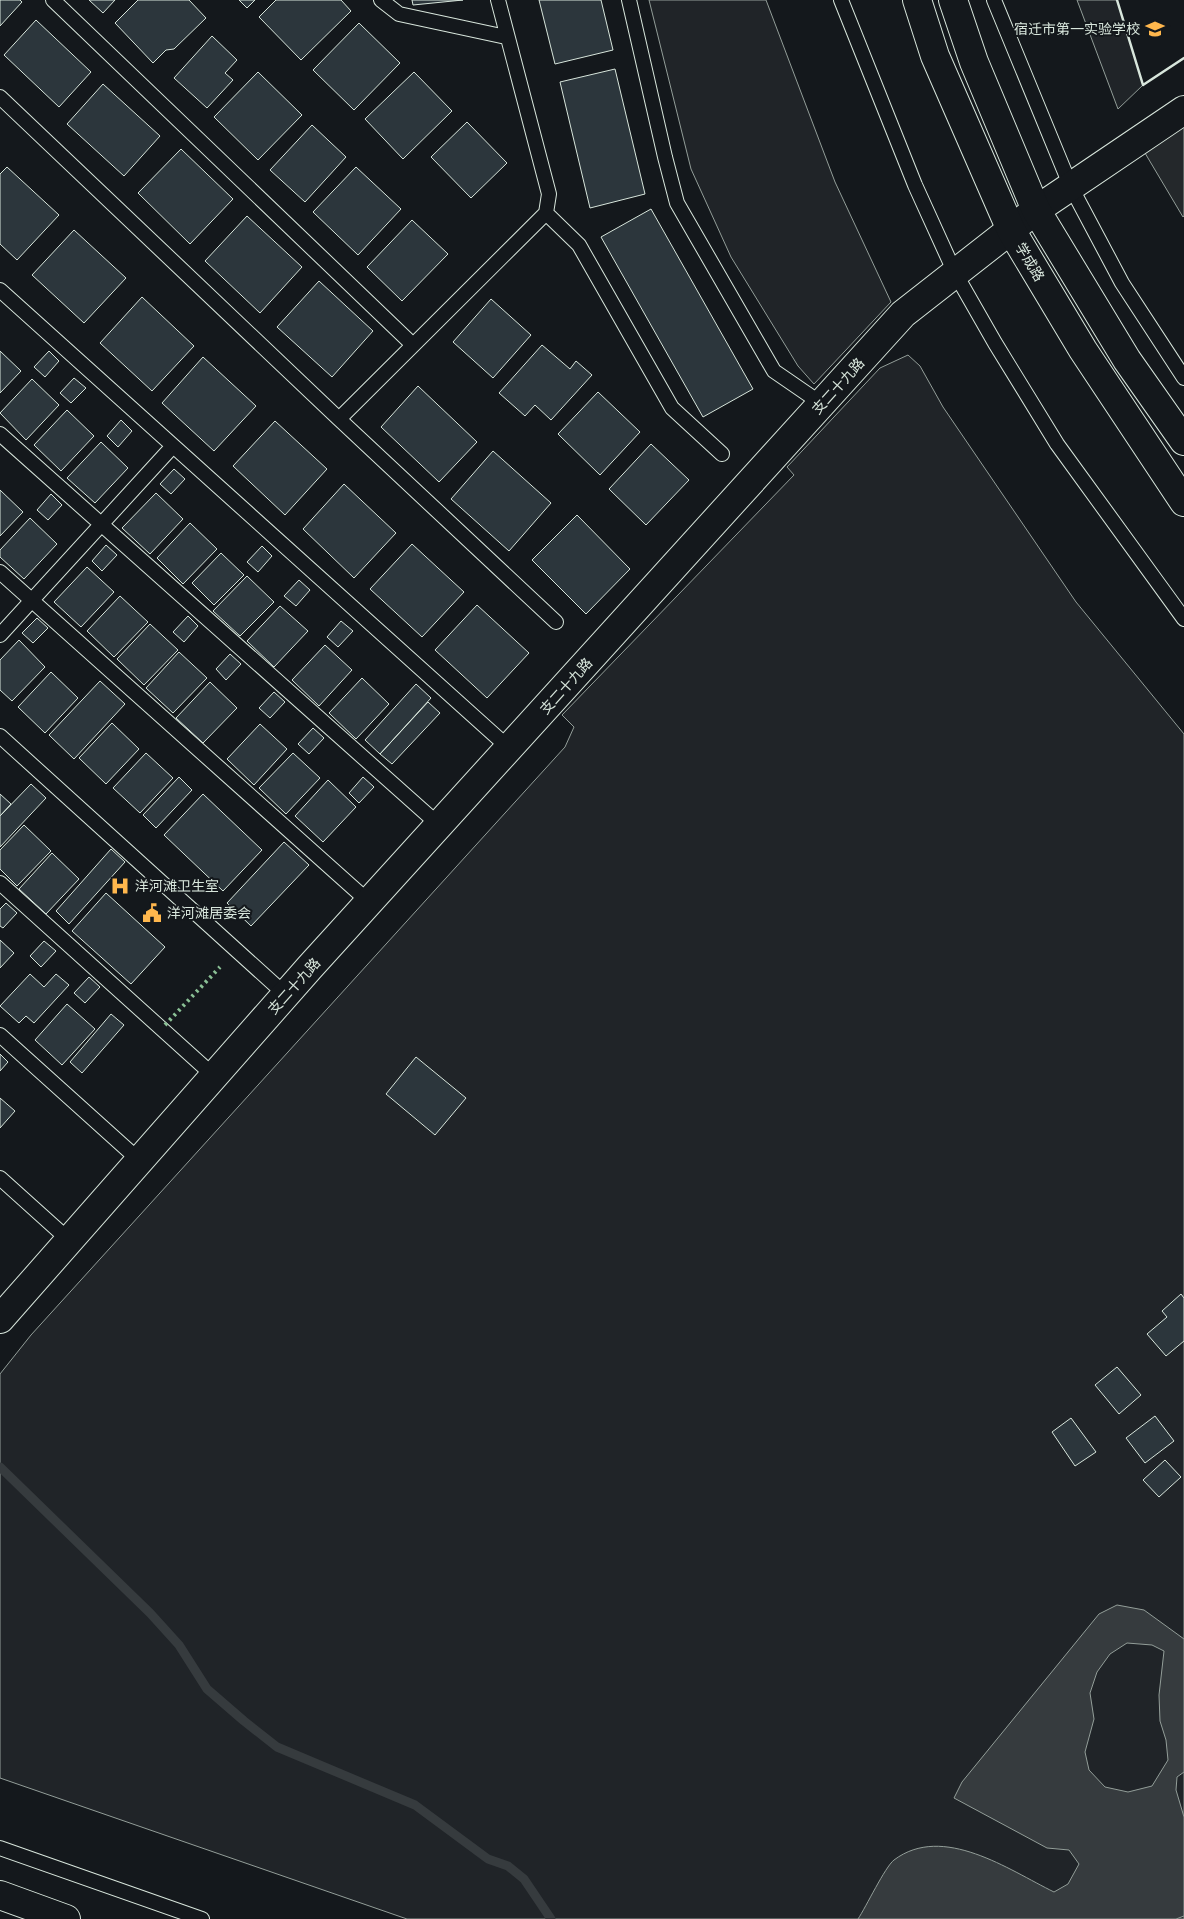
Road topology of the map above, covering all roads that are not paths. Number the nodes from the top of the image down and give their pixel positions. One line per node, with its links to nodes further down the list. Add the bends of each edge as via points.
1 (53, 0): 18 (lane)
2 (381, 0): 9 (lane, via 399,14)
3 (498, 0): 9 (lane)
4 (629, 0): 20 (lane, via 678,203 774,371)
5 (841, 0): 16 (lane, via 914,185)
6 (917, 0): 15 (street, 学成路, via 935,56)
7 (953, 0): 13 (street, via 974,62)
8 (994, 0): 12 (lane)
9 (506, 37): 14 (lane, via 549,194)
10 (0, 97): 21 (lane)
11 (1184, 110): 12 (street, 支二十九路)
12 (1071, 187): 13 (street, 支二十九路); 19 (lane, via 1122,283)
13 (1036, 210): 15 (street, 支二十九路); 23 (street, via 1127,360)
14 (546, 213): 18 (lane); 25 (lane, via 579,245 672,408)
15 (1011, 230): 16 (street, 支二十九路); 26 (street, 学成路, via 1083,350)
16 (955, 273): 20 (street, 支二十九路, via 903,314); 30 (lane, via 1057,444)
17 (0, 290): 24 (lane)
18 (414, 344): 21 (lane)
19 (1184, 378)
20 (822, 404): 34 (street, 支二十九路)
21 (339, 419): 31 (lane)
22 (0, 434): 27 (lane)
23 (1184, 441)
24 (173, 446): 27 (lane); 34 (lane)
25 (722, 454)
26 (1184, 502)
27 (102, 524): 29 (lane); 35 (lane)
28 (0, 572): 29 (lane)
29 (32, 601): 32 (lane); 37 (lane)
30 (1184, 619)
31 (556, 622)
32 (0, 635)
33 (0, 736): 38 (lane)
34 (509, 748): 35 (street, 支二十九路)
35 (439, 825): 37 (street, 支二十九路)
36 (0, 883): 40 (lane)
37 (369, 902): 38 (street, 支二十九路)
38 (286, 995): 40 (street, 支二十九路)
39 (0, 1035): 41 (lane)
40 (214, 1076): 41 (street, 支二十九路)
41 (140, 1160): 43 (street, 支二十九路)
42 (0, 1178): 43 (lane)
43 (70, 1241): 44 (street, 支二十九路)
44 (1, 1317)
45 (0, 1848): 48 (lane)
46 (0, 1895): 47 (street)
47 (66, 1919)
48 (202, 1919)

